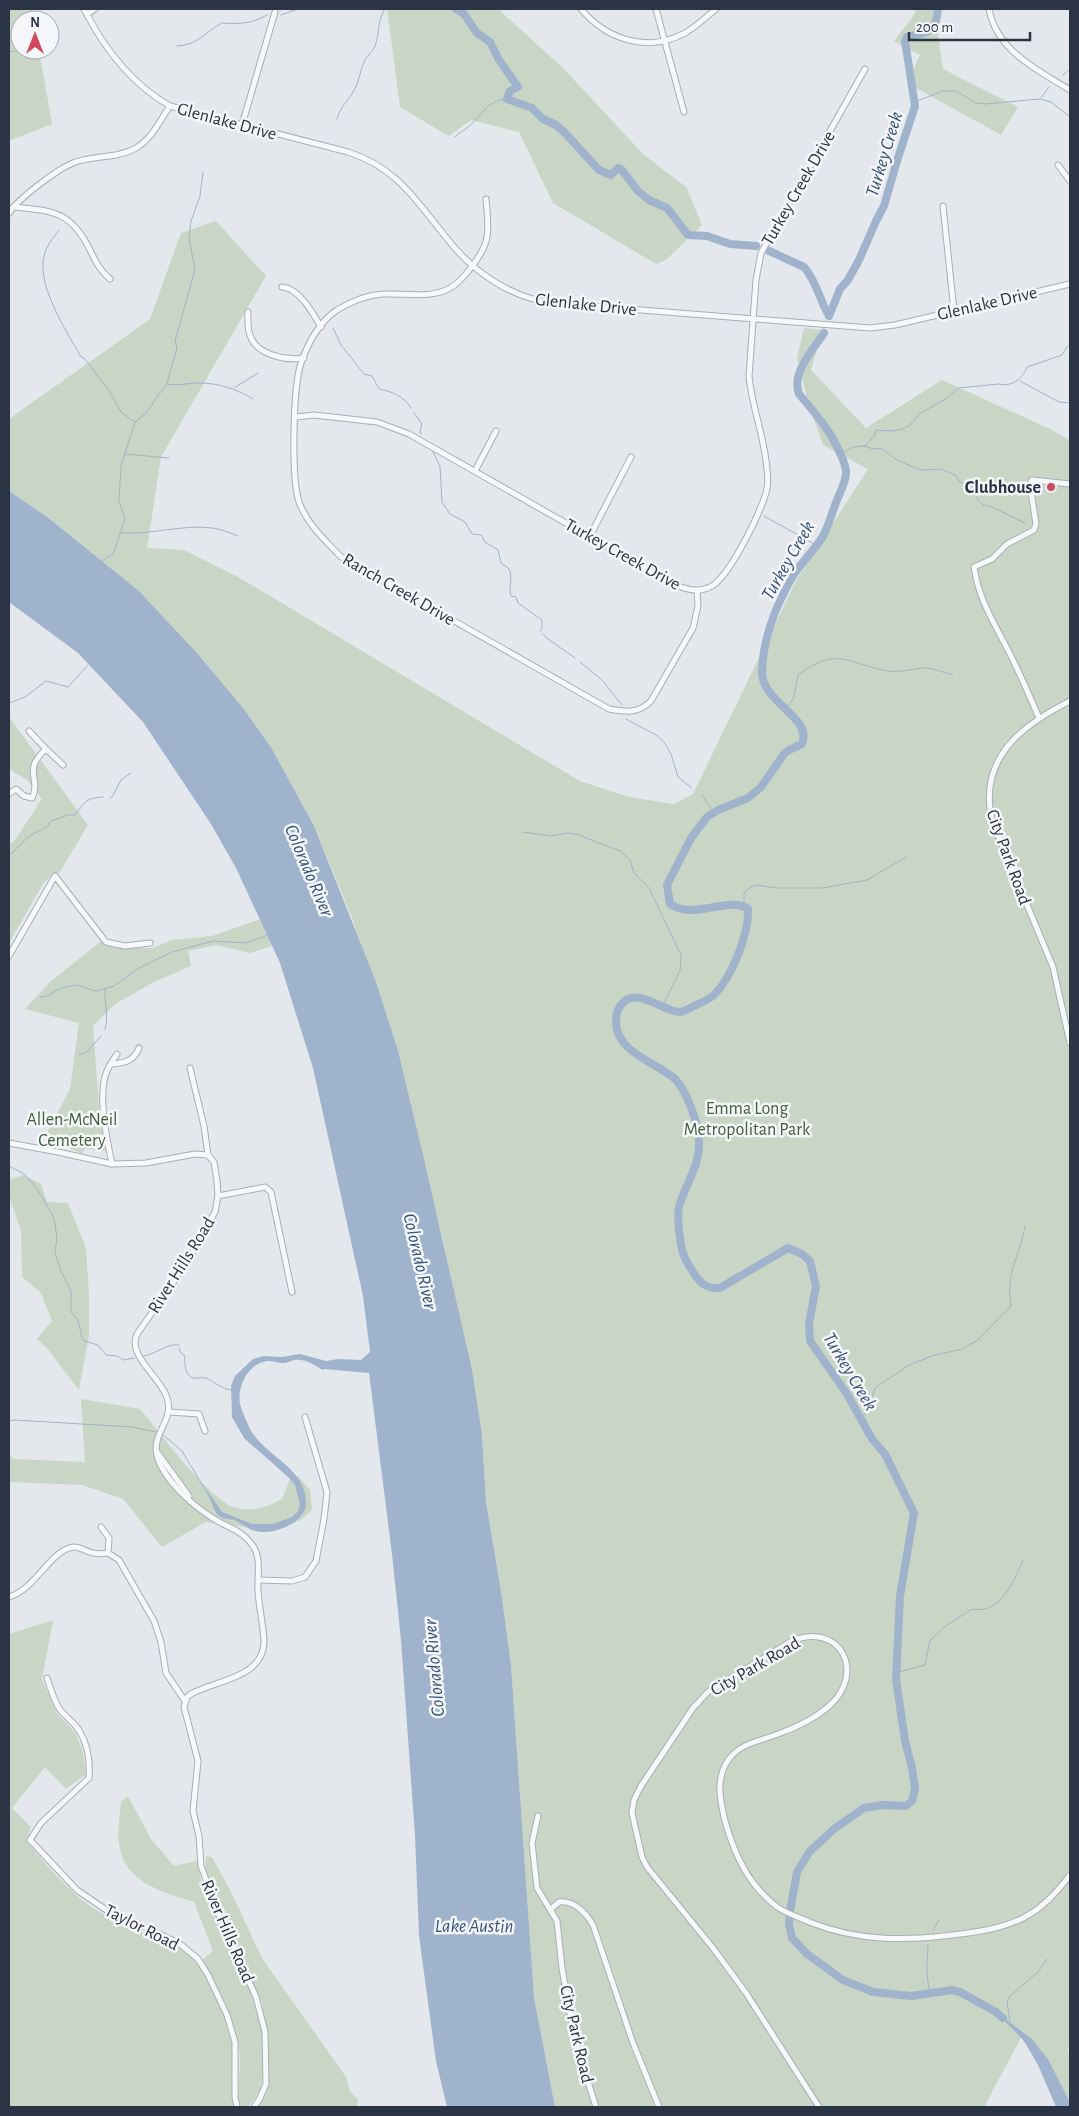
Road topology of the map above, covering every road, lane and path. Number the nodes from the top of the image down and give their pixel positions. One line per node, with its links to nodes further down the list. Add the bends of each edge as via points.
1 (95, 9): 6 (street)
2 (581, 9): 8 (street, via 598,26 617,37 639,42)
3 (656, 9): 8 (street)
4 (716, 9): 8 (street, via 684,33)
5 (989, 9): 10 (street, via 995,29 1012,52)
6 (86, 11): 11 (street, Glenlake Drive, via 124,69 145,90)
7 (276, 12): 13 (street)
8 (665, 41): 12 (street)
9 (865, 69): 26 (street, Turkey Creek Drive, via 761,253)
10 (1070, 90)
11 (170, 106): 13 (street, Glenlake Drive); 18 (street, via 148,139 137,147 125,153 73,163)
12 (684, 112)
13 (242, 125): 20 (street, Glenlake Drive, via 372,161 407,188)
14 (1058, 165): 15 (street)
15 (1070, 181)
16 (486, 199): 20 (street, Ranch Creek Drive, via 487,237)
17 (942, 206): 24 (street)
18 (13, 207): 19 (street); 21 (street, via 50,211 68,219 82,234 100,272)
19 (9, 213)
20 (472, 266): 26 (street, Glenlake Drive, via 507,289 542,302); 27 (street, Ranch Creek Drive, via 450,288 440,292 381,294 363,298 335,311)
21 (110, 279)
22 (1070, 284): 24 (street, Glenlake Drive)
23 (282, 287): 27 (street, via 294,291)
24 (954, 311): 26 (street, Glenlake Drive, via 870,328)
25 (248, 312): 28 (street, via 250,335 263,351 295,360)
26 (753, 318): 35 (street, Turkey Creek Drive, via 750,391 767,471 766,493 735,558 712,586)
27 (321, 327): 28 (street, Ranch Creek Drive, via 313,335)
28 (304, 358): 29 (street, Ranch Creek Drive)
29 (296, 417): 32 (street, Turkey Creek Drive, via 314,415 378,422 409,434); 35 (street, Ranch Creek Drive, via 294,475 299,501 308,522 340,556 609,709 636,711 651,702 693,628 698,606)
30 (496, 430): 32 (street)
31 (631, 457): 34 (street)
32 (475, 471): 34 (street, Turkey Creek Drive)
33 (1070, 484): 37 (street, via 1032,480 1034,530 1007,544 992,559 974,567 991,621 1011,655)
34 (590, 536): 35 (street, Turkey Creek Drive, via 675,585)
35 (697, 591)
36 (1070, 701): 37 (street, City Park Road)
37 (1039, 718): 44 (street, City Park Road, via 1010,743 996,763 989,789 989,804 992,821 1053,967)
38 (29, 731): 39 (street)
39 (46, 748): 40 (street); 41 (street, via 32,768 36,791 32,798 16,789)
40 (63, 765)
41 (9, 794)
42 (150, 944): 43 (street, via 125,946 106,942 55,876)
43 (9, 956)
44 (1070, 1043)
45 (139, 1048): 47 (street, via 135,1057 125,1063)
46 (117, 1054): 47 (street)
47 (111, 1064): 51 (street, via 106,1072 104,1118)
48 (190, 1068): 50 (street, River Hills Road)
49 (9, 1143): 51 (street)
50 (208, 1155): 51 (street); 52 (street, River Hills Road, via 216,1170)
51 (112, 1164)
52 (218, 1196): 53 (street, via 265,1187 271,1192); 54 (street, River Hills Road, via 215,1212 201,1240 135,1337 136,1353 162,1386 169,1402)
53 (292, 1292)
54 (169, 1412): 56 (street, via 199,1414); 59 (street, via 158,1436 156,1450 193,1502 255,1547)
55 (305, 1417): 59 (street, via 326,1492 316,1561 304,1577 292,1581)
56 (205, 1431)
57 (102, 1527): 58 (street, via 109,1538)
58 (108, 1553): 60 (street, via 95,1554 82,1548 69,1548 55,1557 26,1589); 62 (street, via 120,1560 154,1621 166,1673)
59 (258, 1580): 62 (street, via 264,1640 262,1656 242,1673 195,1692)
60 (9, 1597)
61 (47, 1678): 66 (street, Taylor Road, via 61,1710 80,1731 86,1746 89,1778 41,1823 30,1840 76,1890 115,1916 180,1944 198,1959 227,2015 235,2042)
62 (185, 1701): 67 (street, River Hills Road, via 184,1711 198,1761 193,1811 203,1873 256,1997 265,2032 266,2084)
63 (538, 1816): 65 (street, City Park Road, via 532,1852 537,1888)
64 (1070, 1875): 70 (street, City Park Road, via 1048,1900 1025,1917 977,1932 888,1940 843,1933 787,1913 742,1867 726,1822 719,1786 725,1764 739,1749 802,1723 828,1707 846,1683 846,1661 836,1646 820,1637 808,1637 792,1641 708,1692 640,1786 632,1812 636,1835 647,1867 746,1994)
65 (550, 1909): 68 (street, City Park Road, via 558,1924 575,2041); 69 (street, via 559,1902 571,1903 593,1925 633,2043)
66 (237, 2107)
67 (254, 2107)
68 (596, 2107)
69 (659, 2107)
70 (819, 2107)

